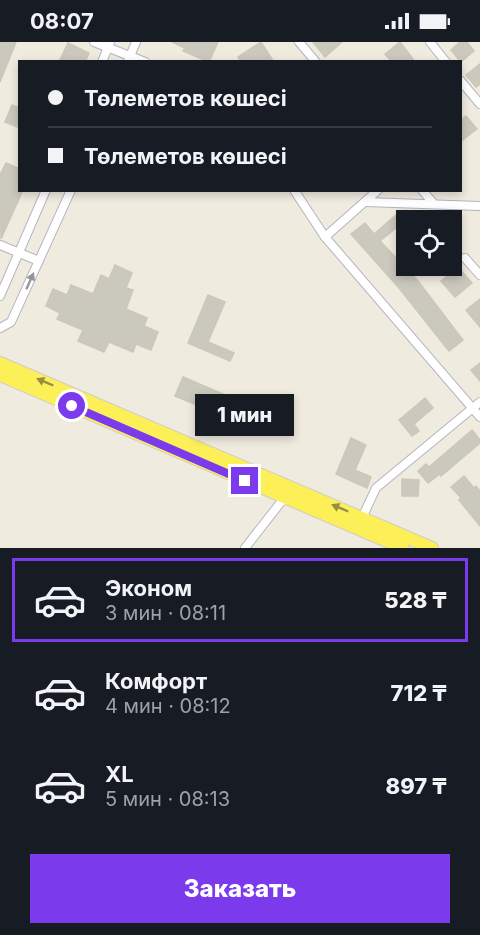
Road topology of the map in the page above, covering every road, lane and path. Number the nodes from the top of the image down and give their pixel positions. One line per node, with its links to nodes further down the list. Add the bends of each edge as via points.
1 (94, 42): 5 (street)
2 (136, 42): 6 (street)
3 (299, 42): 8 (street)
4 (430, 42): 9 (street)
5 (109, 45): 6 (street); 7 (street)
6 (129, 59)
7 (103, 60)
8 (313, 60)
9 (444, 60)
10 (462, 82): 11 (street)
11 (480, 104)
12 (45, 192): 22 (street)
13 (70, 192): 24 (street)
14 (295, 192): 20 (street)
15 (376, 192): 17 (street)
16 (424, 192): 18 (street)
17 (365, 202): 18 (street); 20 (street)
18 (434, 204): 19 (street)
19 (480, 206)
20 (326, 237): 30 (street)
21 (0, 245): 22 (street)
22 (19, 253): 24 (street); 26 (street)
23 (465, 258): 25 (street)
24 (39, 261): 27 (street, one-way to 24, via 11,322)
25 (480, 275)
26 (0, 296)
27 (0, 328)
28 (0, 363): 32 (main road, one-way to 28)
29 (0, 375): 32 (main road)
30 (476, 405): 31 (street); 34 (street, via 376,488)
31 (480, 417)
32 (140, 430): 33 (main road); 34 (main road, one-way to 32)
33 (286, 499): 35 (street); 36 (main road)
34 (362, 518): 37 (main road)
35 (245, 548)
36 (403, 548)
37 (432, 548)

